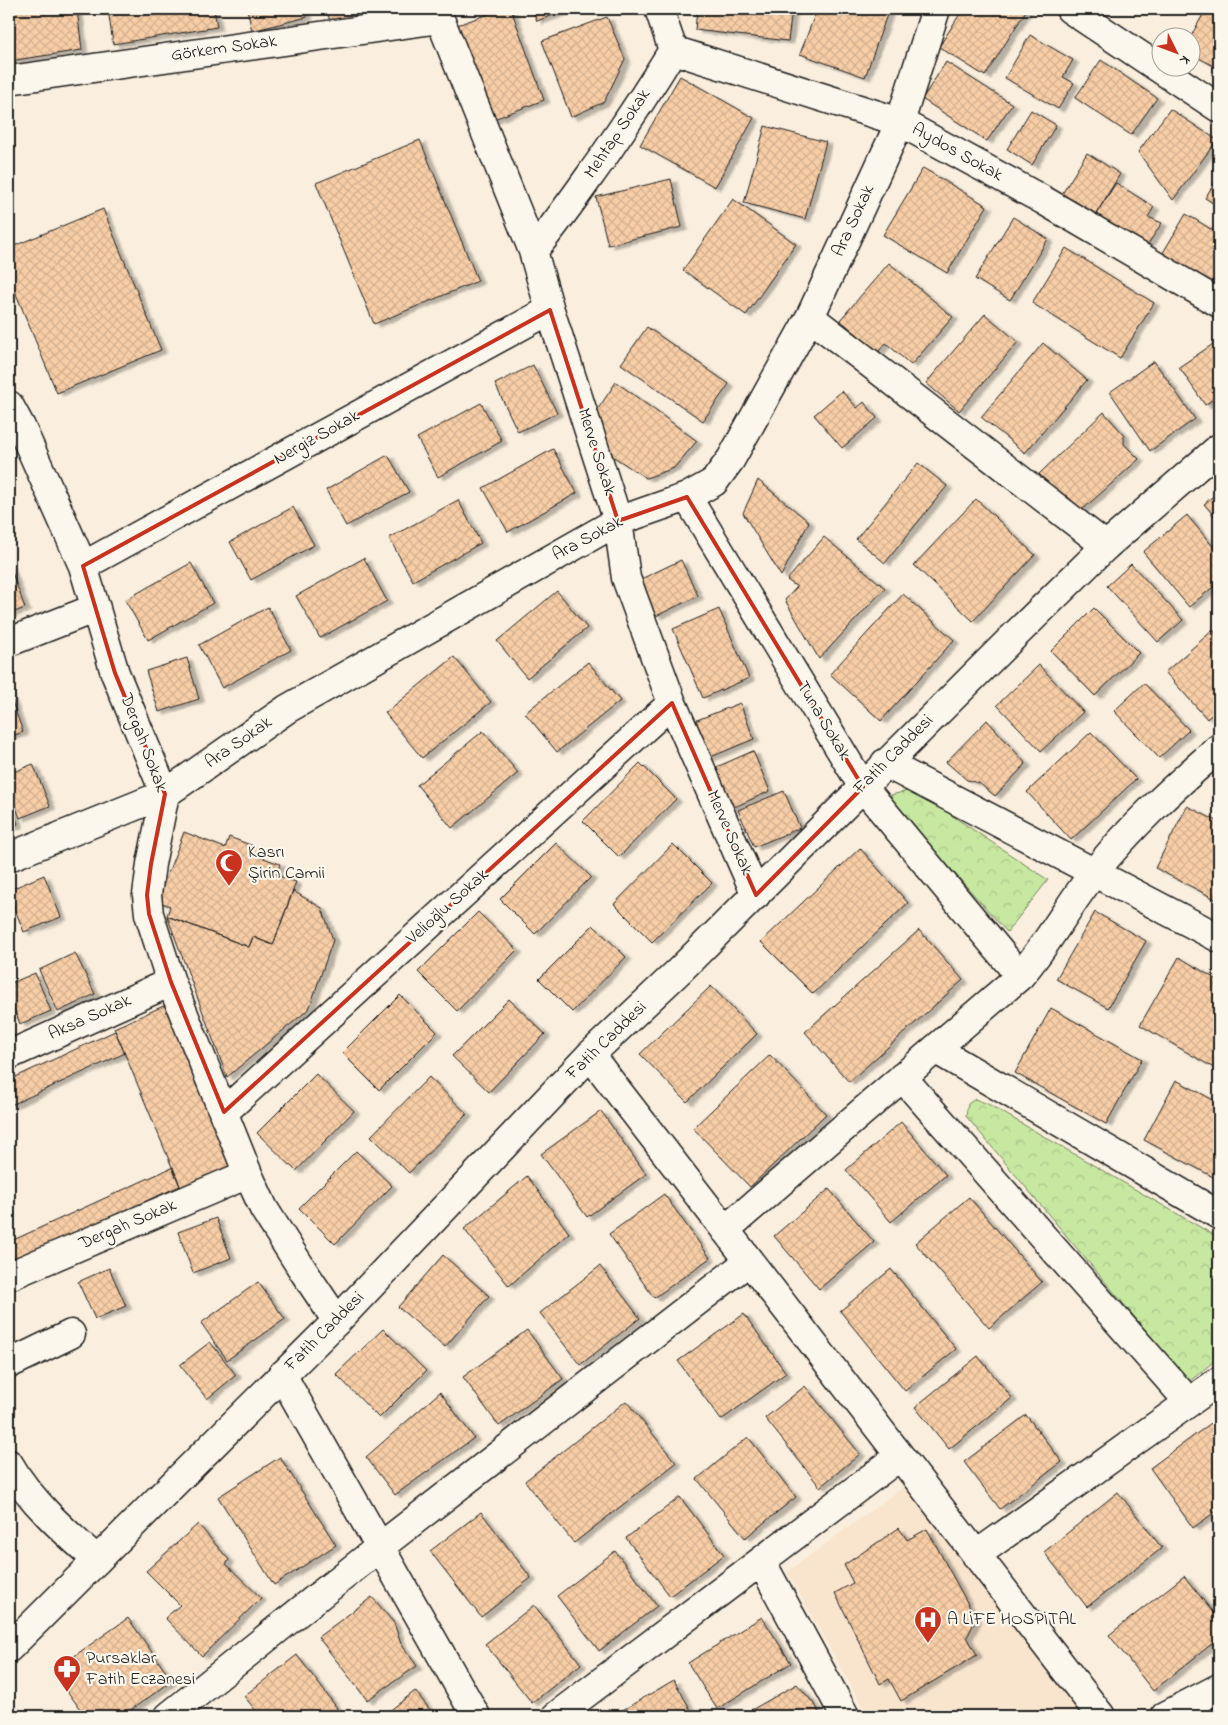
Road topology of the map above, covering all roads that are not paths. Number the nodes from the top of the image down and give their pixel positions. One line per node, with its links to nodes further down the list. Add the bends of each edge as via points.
1 (659, 9): 5 (street)
2 (936, 9): 8 (street, Ara Sokak)
3 (1070, 9): 7 (street)
4 (438, 14): 6 (street, Görkem Sokak); 9 (street, Merve Sokak)
5 (673, 50): 8 (street, Aydos Sokak); 9 (street, Mehtap Sokak, via 574,199)
6 (9, 80)
7 (1219, 108)
8 (900, 122): 10 (street, Aydos Sokak, via 1043,200); 12 (street, Ara Sokak)
9 (533, 251): 11 (street, Merve Sokak)
10 (1219, 303)
11 (550, 310): 16 (street, Merve Sokak); 18 (street, Nergiz Sokak)
12 (810, 317): 15 (street, Ara Sokak, via 731,459 714,482); 17 (street)
13 (13, 421): 18 (street, Dergah Sokak)
14 (1219, 448): 17 (street, Fatih Caddesi)
15 (687, 498): 16 (street, Ara Sokak); 24 (street, Tuna Sokak)
16 (618, 521): 21 (street, Merve Sokak, via 626,578); 25 (street, Ara Sokak, via 287,709)
17 (1106, 546): 23 (street, Fatih Caddesi)
18 (83, 566): 19 (street, Dergah Sokak)
19 (96, 608): 20 (street); 25 (street, Dergah Sokak, via 115,673)
20 (9, 642)
21 (672, 703): 28 (street, Merve Sokak); 36 (street, Velioğlu Sokak)
22 (1219, 748): 27 (street, via 1143,816)
23 (886, 763): 24 (street, Fatih Caddesi); 27 (street)
24 (863, 787): 28 (street, Fatih Caddesi); 30 (street, Tuna Sokak)
25 (165, 794): 26 (street, Ara Sokak); 31 (street, Dergah Sokak, via 147,895 149,914)
26 (9, 857)
27 (1093, 873): 29 (street); 30 (street)
28 (756, 895): 34 (street, Fatih Caddesi)
29 (1219, 938)
30 (1020, 976): 32 (street)
31 (171, 982): 33 (street, Aksa Sokak); 36 (street, Dergah Sokak)
32 (935, 1049): 35 (street); 38 (street)
33 (9, 1055)
34 (590, 1055): 39 (street); 42 (street, Fatih Caddesi)
35 (902, 1077): 39 (street); 47 (street)
36 (224, 1112): 37 (street, Dergah Sokak)
37 (248, 1174): 41 (street, Dergah Sokak); 42 (street, Dergah Sokak, via 264,1209)
38 (1219, 1216)
39 (725, 1230): 40 (street)
40 (749, 1261): 48 (street); 50 (street)
41 (9, 1276)
42 (337, 1320): 45 (street, Fatih Caddesi)
43 (71, 1334): 44 (street)
44 (9, 1364)
45 (282, 1376): 50 (street); 52 (street, Fatih Caddesi)
46 (1219, 1381): 47 (street)
47 (1188, 1402): 51 (street)
48 (900, 1456): 51 (street); 53 (street)
49 (9, 1464): 52 (street, via 55,1522)
50 (380, 1548): 56 (street); 57 (street)
51 (976, 1555): 60 (street)
52 (97, 1560): 54 (street, Fatih Caddesi)
53 (761, 1561): 58 (street); 59 (street)
54 (9, 1648)
55 (1219, 1688): 61 (street)
56 (169, 1716)
57 (476, 1716)
58 (556, 1716)
59 (845, 1716)
60 (1101, 1716)
61 (1165, 1716)

